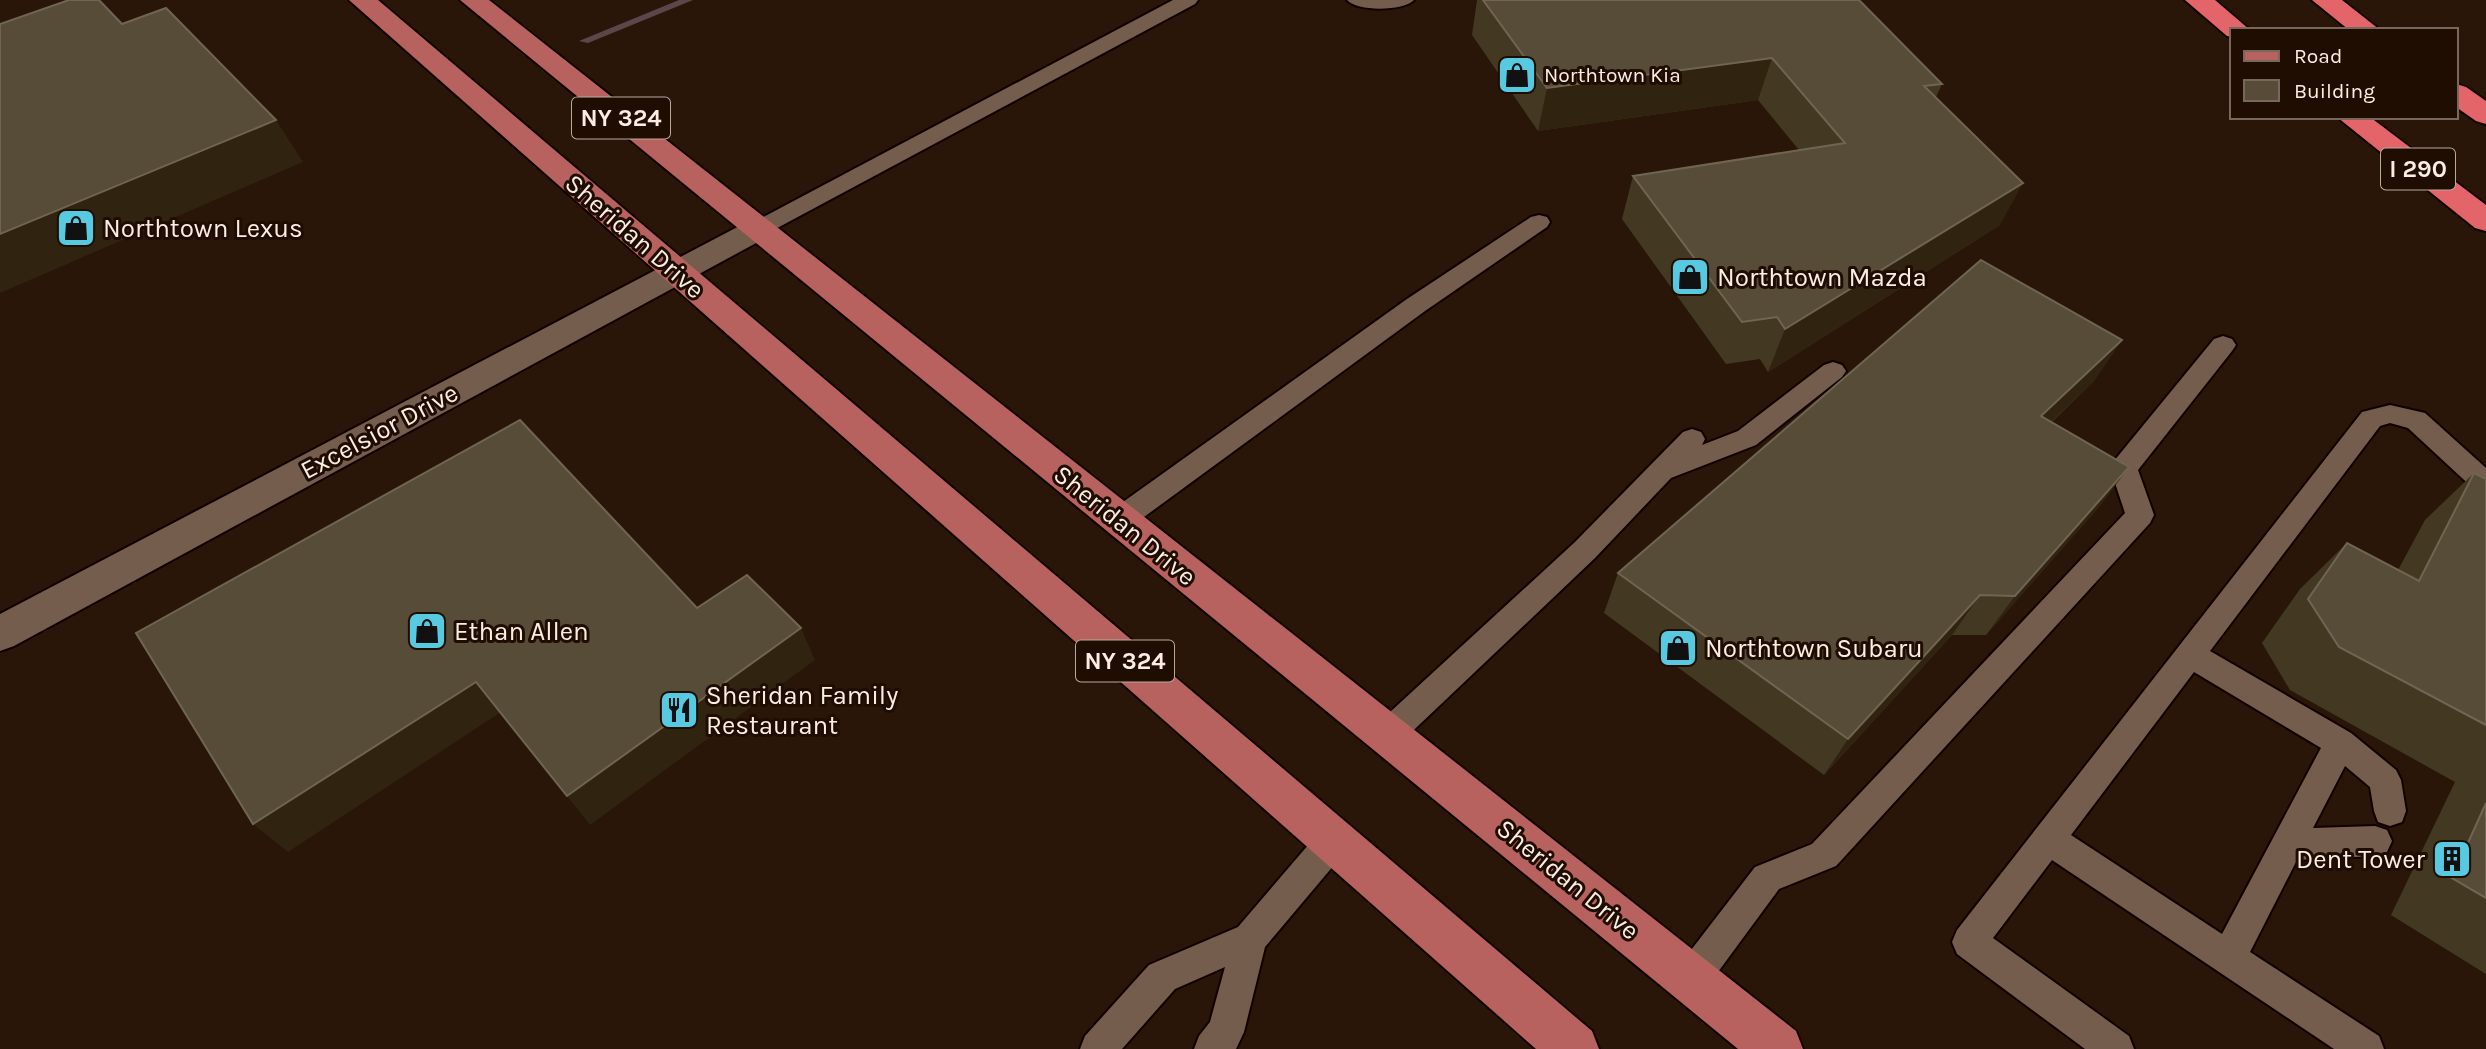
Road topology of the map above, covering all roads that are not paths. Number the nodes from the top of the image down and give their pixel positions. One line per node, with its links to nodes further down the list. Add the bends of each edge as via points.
1 (362, 0): 14 (main road, Sheridan Drive / NY 324)
2 (473, 0): 13 (main road, Sheridan Drive / NY 324)
3 (1188, 0): 13 (lane)
4 (1357, 0): 5 (lane, via 1365,4)
5 (1404, 0)
6 (2198, 0): 8 (highway)
7 (2325, 0): 9 (highway)
8 (2233, 28)
9 (2364, 28)
10 (2354, 119): 11 (highway, I 290)
11 (2486, 221)
12 (1539, 222): 20 (lane)
13 (758, 229): 14 (street, Excelsior Drive); 20 (main road, Sheridan Drive / NY 324)
14 (677, 272): 21 (street, Excelsior Drive); 27 (main road, Sheridan Drive / NY 324)
15 (2223, 345): 32 (lane, via 2124,468 2140,515 1824,855 1767,878)
16 (1833, 371): 18 (lane, via 1747,438)
17 (1692, 439): 18 (lane)
18 (1659, 472): 23 (lane, via 1584,550)
19 (2486, 484): 22 (lane, via 2416,420 2390,414 2371,419)
20 (1119, 520): 23 (main road, Sheridan Drive / NY 324)
21 (0, 634)
22 (2190, 654): 24 (lane); 26 (lane)
23 (1388, 734): 32 (main road, Sheridan Drive / NY 324)
24 (2340, 743): 25 (lane, via 2385,780); 29 (lane)
25 (2390, 811)
26 (2048, 839): 31 (lane); 37 (lane, via 1969,942)
27 (1333, 841): 30 (lane); 35 (main road, Sheridan Drive / NY 324)
28 (2375, 841): 29 (lane)
29 (2288, 845): 31 (lane)
30 (1250, 939): 33 (lane, via 1162,977); 34 (lane, via 1226,1032)
31 (2228, 958): 38 (lane)
32 (1691, 979): 36 (main road, Sheridan Drive / NY 324)
33 (1098, 1049)
34 (1212, 1049)
35 (1574, 1049)
36 (1778, 1049)
37 (2116, 1049)
38 (2366, 1049)

